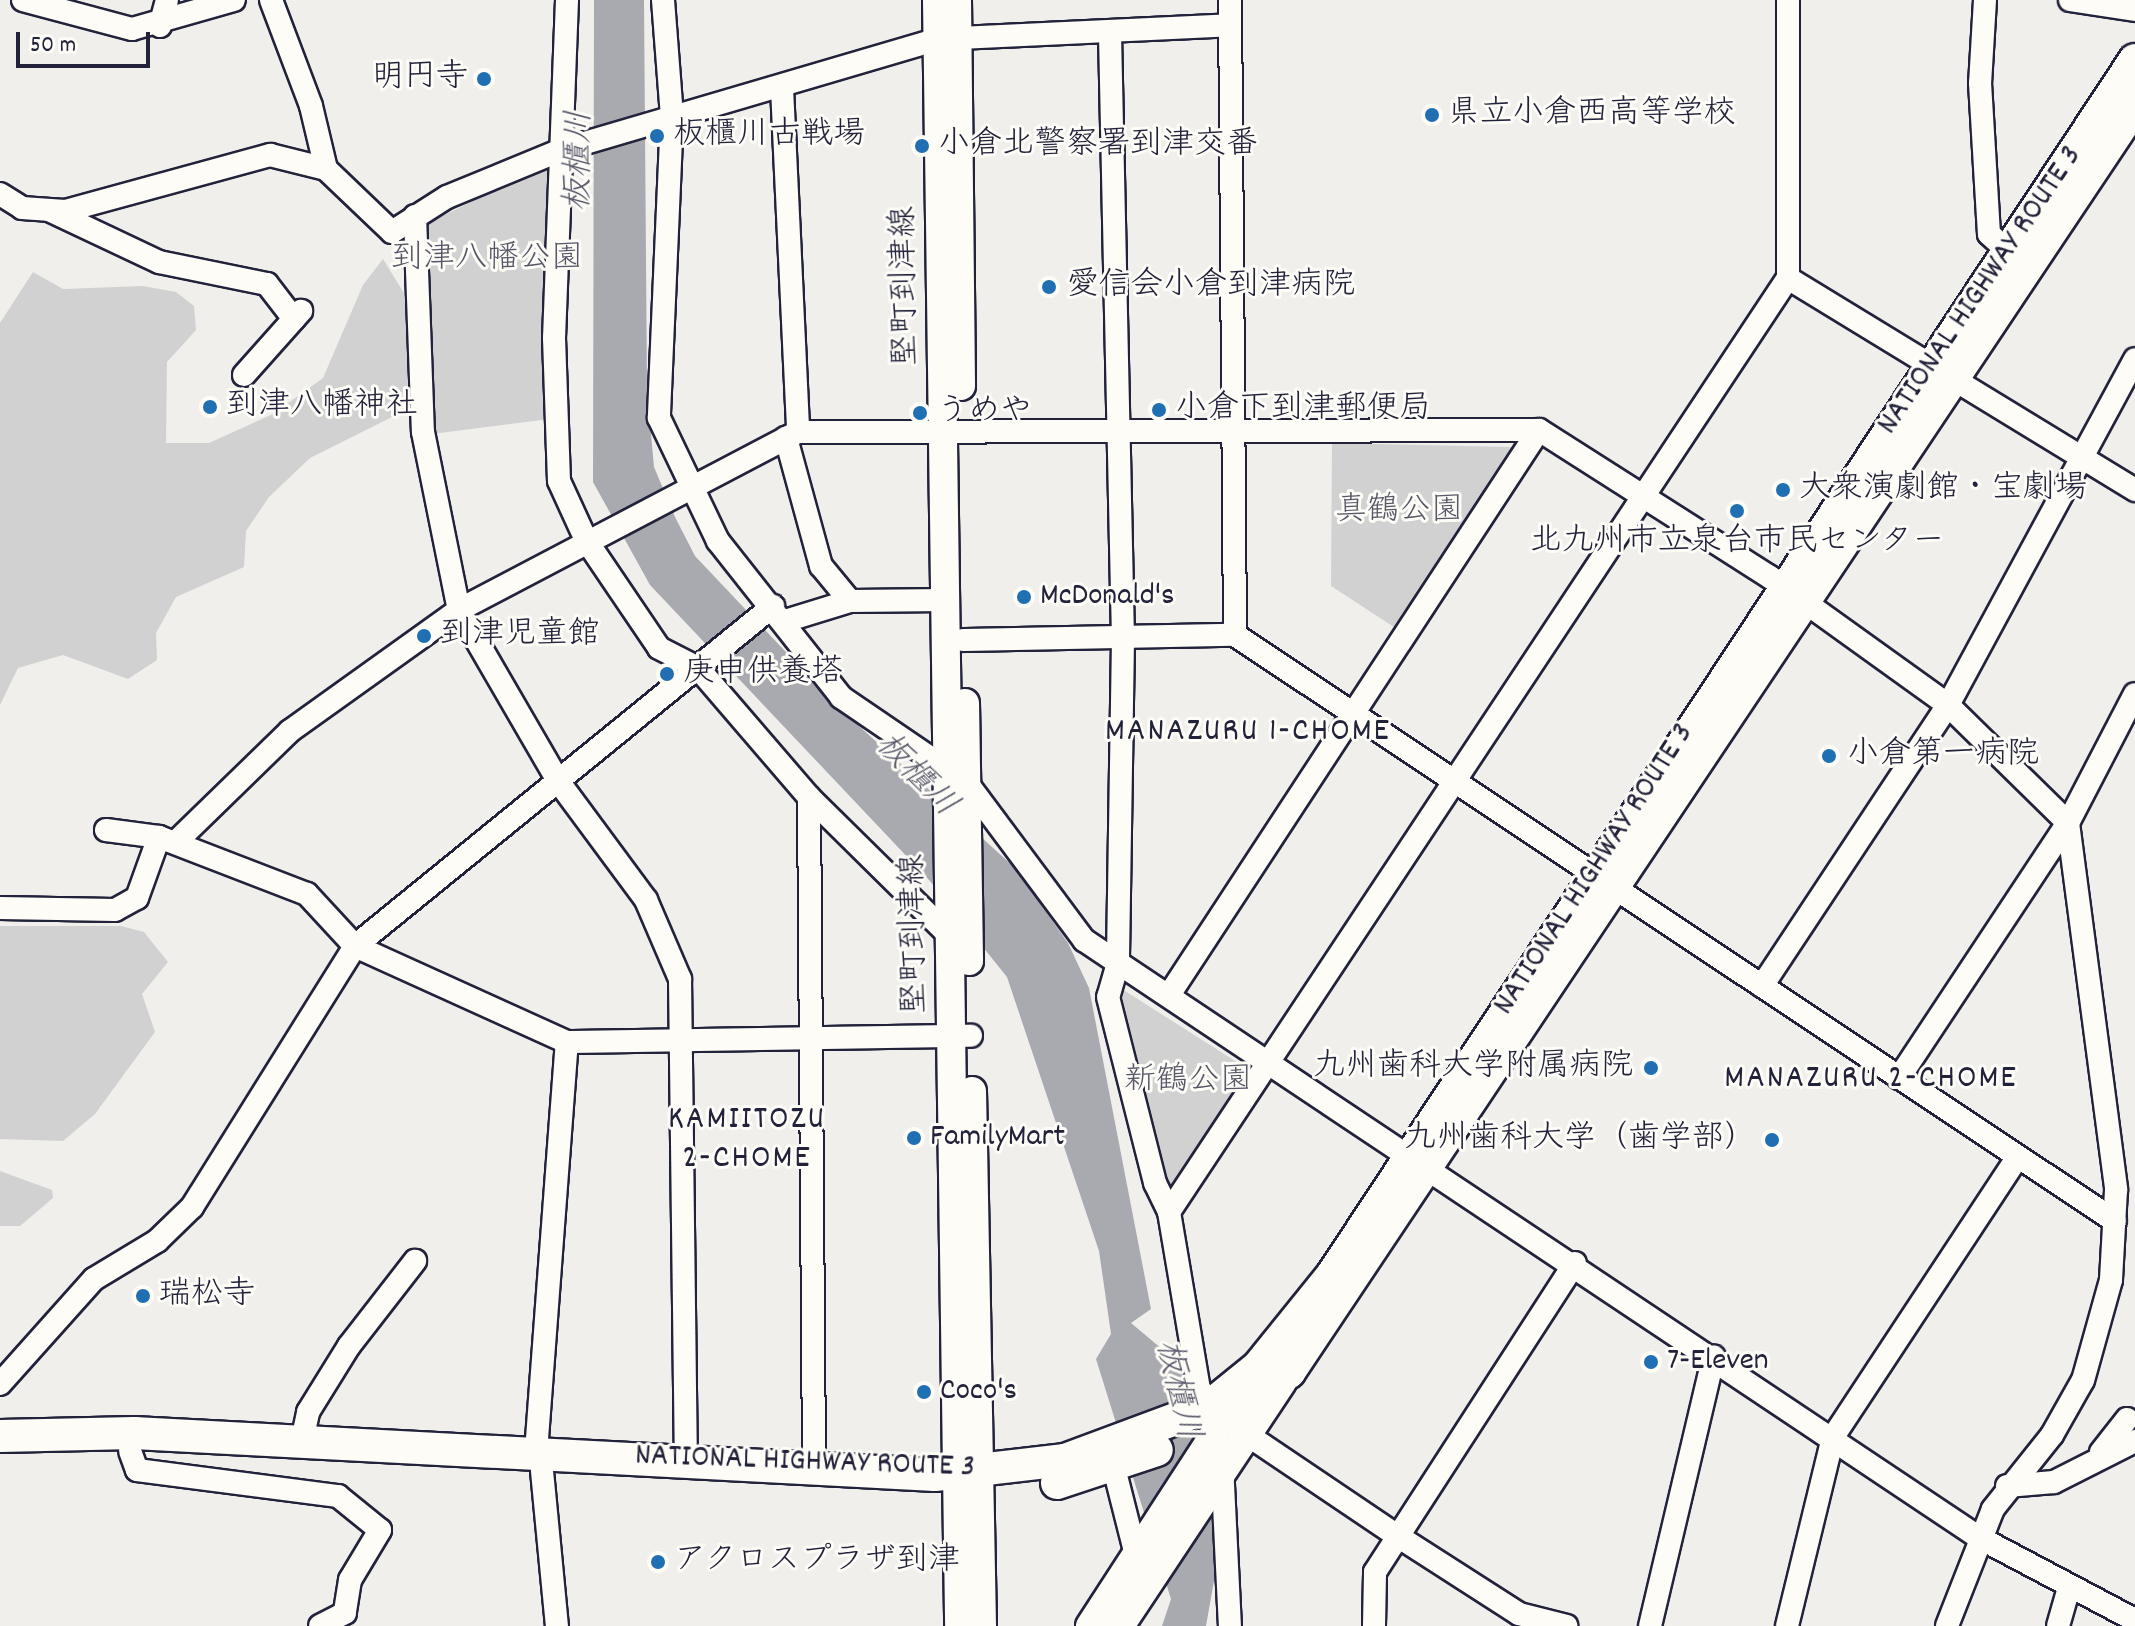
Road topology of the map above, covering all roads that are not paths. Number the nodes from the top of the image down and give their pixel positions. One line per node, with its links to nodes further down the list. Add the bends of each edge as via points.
1 (23, 0): 15 (street, via 100,24)
2 (167, 0): 15 (street)
3 (234, 0): 15 (street)
4 (271, 0): 23 (street, via 311,106)
5 (567, 0): 22 (street)
6 (663, 0): 21 (street)
7 (937, 0): 17 (main road, 堅町到津線)
8 (957, 0): 17 (main road, 堅町到津線)
9 (1230, 0): 14 (street)
10 (1788, 0): 28 (street)
11 (1985, 0): 27 (street, via 1980,83 1989,234)
12 (2070, 0): 13 (street)
13 (2135, 10)
14 (1230, 25): 16 (street); 36 (street)
15 (160, 26)
16 (1110, 34): 17 (street); 33 (street)
17 (948, 38): 19 (street); 32 (main road, 堅町到津線)
18 (2135, 60): 27 (highway, NATIONAL HIGHWAY ROUTE 3)
19 (782, 88): 21 (street); 35 (street)
20 (2135, 106): 31 (highway, NATIONAL HIGHWAY ROUTE 3)
21 (664, 118): 22 (street); 38 (street, via 659,418)
22 (569, 147): 26 (street); 41 (street, via 559,481)
23 (326, 169): 25 (street, via 270,155 146,192); 26 (street, via 392,232)
24 (0, 194): 25 (street, via 22,208)
25 (48, 210): 30 (street, via 159,262 267,284 298,315)
26 (415, 216): 45 (street, via 423,432)
27 (2008, 251): 31 (highway, NATIONAL HIGHWAY ROUTE 3)
28 (1788, 278): 31 (street); 40 (street)
29 (2135, 359): 37 (street)
30 (244, 375)
31 (1940, 376): 37 (street); 42 (highway, NATIONAL HIGHWAY ROUTE 3)
32 (952, 430): 33 (street); 35 (street); 43 (main road, 堅町到津線); 49 (main road, 堅町到津線)
33 (1117, 430): 36 (street); 48 (street)
34 (1539, 430): 36 (street); 40 (street); 53 (street)
35 (792, 435): 38 (street); 44 (street, via 821,566)
36 (1232, 436): 47 (street)
37 (2080, 462): 39 (street); 52 (street)
38 (686, 485): 41 (street); 46 (street)
39 (2135, 490)
40 (1644, 496): 42 (street); 56 (street)
41 (586, 540): 45 (street); 50 (street, via 659,648)
42 (1793, 594): 52 (street); 62 (highway, NATIONAL HIGHWAY ROUTE 3)
43 (946, 600): 44 (street); 57 (main road, 堅町到津線)
44 (850, 601): 46 (street)
45 (459, 610): 55 (street); 61 (street, via 290,731)
46 (771, 616): 50 (street); 57 (street, via 841,697)
47 (1235, 635): 48 (street); 53 (street)
48 (1123, 639): 49 (street); 66 (street)
49 (963, 640): 57 (main road, 堅町到津線)
50 (703, 664): 55 (street); 58 (street)
51 (2135, 694): 54 (street)
52 (1948, 705): 59 (street); 67 (street)
53 (1357, 719): 56 (street); 68 (street)
54 (2127, 729): 59 (street)
55 (558, 781): 65 (street); 71 (street, via 668,940 680,979)
56 (1451, 782): 62 (street); 73 (street)
57 (957, 787): 64 (main road, 堅町到津線); 64 (main road, 堅町到津線); 66 (street, via 1070,925)
58 (809, 797): 64 (street); 69 (street)
59 (2068, 823): 74 (street); 79 (street)
60 (106, 830): 61 (street)
61 (169, 838): 63 (street, via 137,898 115,910); 65 (street, via 307,894)
62 (1602, 881): 67 (street); 76 (highway, NATIONAL HIGHWAY ROUTE 3)
63 (0, 908)
64 (956, 933): 70 (main road, 堅町到津線)
65 (355, 946): 72 (street); 83 (street, via 192,1207 157,1241 94,1279)
66 (1118, 963): 68 (street); 78 (street, via 1108,997 1155,1183)
67 (1762, 986): 74 (street)
68 (1169, 995): 73 (street)
69 (805, 1033): 70 (street); 71 (street); 96 (street)
70 (961, 1037): 98 (main road, 堅町到津線)
71 (682, 1038): 72 (street); 94 (street)
72 (567, 1042): 95 (street)
73 (1265, 1061): 76 (street); 78 (street)
74 (1899, 1078): 75 (street)
75 (2016, 1159): 79 (street); 87 (street)
76 (1418, 1160): 81 (street); 85 (highway, NATIONAL HIGHWAY ROUTE 3, via 1274,1370)
77 (2135, 1198): 79 (street)
78 (1169, 1212): 85 (street, via 1199,1389)
79 (2115, 1221): 99 (street, via 2098,1346 2052,1435)
80 (415, 1261): 88 (street, via 349,1346 308,1412)
81 (1575, 1263): 82 (street); 100 (street)
82 (1714, 1356): 87 (street); 115 (street)
83 (0, 1384)
84 (2127, 1419): 93 (street)
85 (1215, 1421): 92 (highway, NATIONAL HIGHWAY ROUTE 3); 97 (main road); 100 (street)
86 (0, 1436): 88 (highway, NATIONAL HIGHWAY ROUTE 3)
87 (1833, 1437): 101 (street); 116 (street)
88 (302, 1441): 95 (highway, NATIONAL HIGHWAY ROUTE 3)
89 (2135, 1441): 93 (street)
90 (130, 1451): 91 (highway, NATIONAL HIGHWAY ROUTE 3); 95 (highway, NATIONAL HIGHWAY ROUTE 3); 106 (street, via 137,1470 338,1496 380,1530 350,1580 345,1613)
91 (0, 1453)
92 (1122, 1456): 98 (highway, NATIONAL HIGHWAY ROUTE 3); 102 (street)
93 (2096, 1458): 99 (street, via 2054,1482)
94 (686, 1460): 95 (highway, NATIONAL HIGHWAY ROUTE 3); 96 (highway, NATIONAL HIGHWAY ROUTE 3)
95 (539, 1461): 98 (highway, NATIONAL HIGHWAY ROUTE 3); 107 (street)
96 (814, 1467): 98 (highway, NATIONAL HIGHWAY ROUTE 3)
97 (1209, 1472): 102 (main road); 111 (main road, via 1206,1497); 112 (street)
98 (969, 1483): 108 (main road, 堅町到津線); 109 (main road, 堅町到津線)
99 (2007, 1486): 101 (street)
100 (1396, 1535): 104 (street); 113 (street, via 1375,1572)
101 (1978, 1537): 103 (street); 117 (street)
102 (1140, 1550): 110 (main road)
103 (2069, 1588): 105 (street); 118 (street)
104 (1519, 1620): 114 (street)
105 (2135, 1620)
106 (320, 1626)
107 (557, 1626)
108 (959, 1626)
109 (982, 1626)
110 (1090, 1626)
111 (1120, 1626)
112 (1230, 1626)
113 (1374, 1626)
114 (1567, 1626)
115 (1650, 1626)
116 (1787, 1626)
117 (1947, 1626)
118 (2058, 1626)

